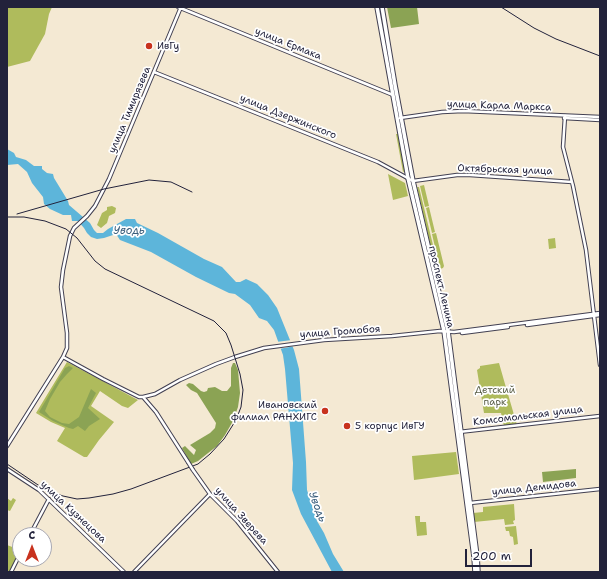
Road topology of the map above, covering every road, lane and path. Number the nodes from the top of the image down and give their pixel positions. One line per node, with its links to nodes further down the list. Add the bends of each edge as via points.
1 (180, 7): 5 (main road, улица Тимирязева); 6 (main road, улица Ермака)
2 (377, 7): 4 (highway, проспект Ленина)
3 (382, 7): 4 (highway, проспект Ленина)
4 (381, 17): 6 (highway, проспект Ленина)
5 (154, 72): 10 (main road, улица Дзержинского, via 378,162); 18 (main road, улица Тимирязева, via 109,179 95,206 70,236 62,278 68,338)
6 (395, 95): 8 (highway, проспект Ленина)
7 (565, 117): 8 (main road, улица Карла Маркса, via 456,111); 9 (main road, улица Карла Маркса); 12 (main road, via 563,147)
8 (400, 119): 10 (highway, проспект Ленина); 11 (highway, проспект Ленина)
9 (600, 119)
10 (408, 178): 11 (main road, улица Дзержинского); 15 (highway, проспект Ленина)
11 (413, 181): 12 (main road, Октябрьская улица, via 470,175); 15 (highway, проспект Ленина)
12 (572, 182): 14 (main road, via 586,250)
13 (600, 314): 14 (main road, улица Громобоя)
14 (595, 315): 15 (main road, улица Громобоя); 16 (main road, улица Громобоя); 19 (main road)
15 (446, 331): 16 (main road, улица Громобоя); 17 (highway, проспект Ленина); 20 (main road, улица Громобоя, via 324,340 255,350 235,356 155,394); 22 (highway, проспект Ленина)
16 (455, 333): 17 (main road)
17 (449, 341): 22 (highway, проспект Ленина)
18 (63, 357): 20 (main road); 23 (main road)
19 (600, 365)
20 (143, 397): 26 (main road, улица Зверева, bridge)
21 (600, 416): 22 (main road, Комсомольская улица)
22 (459, 432): 28 (highway, проспект Ленина); 33 (highway, проспект Ленина)
23 (7, 446)
24 (7, 468): 27 (main road, улица Кузнецова)
25 (600, 489): 28 (main road, улица Демидова)
26 (210, 494): 31 (main road); 32 (main road, улица Зверева, via 237,521)
27 (49, 499): 29 (main road); 30 (main road, улица Кузнецова)
28 (470, 503): 33 (highway, проспект Ленина, via 477,556)
29 (34, 527)
30 (124, 572)
31 (134, 572)
32 (278, 572)
33 (476, 572)

